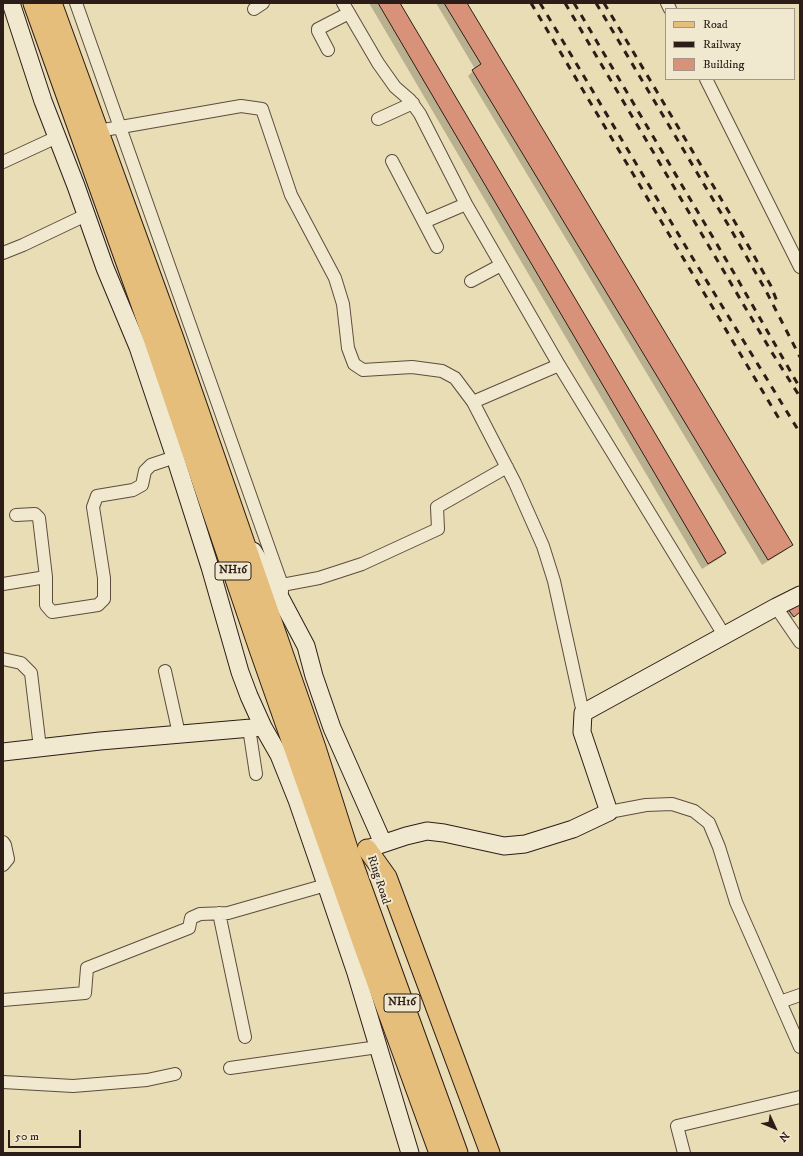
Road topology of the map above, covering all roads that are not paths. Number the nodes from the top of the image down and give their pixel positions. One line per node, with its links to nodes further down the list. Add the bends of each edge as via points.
1 (11, 3): 12 (street)
2 (34, 3): 60 (highway, NH16, via 155,341 366,950)
3 (51, 3): 11 (highway, NH16)
4 (76, 3): 10 (street)
5 (346, 8): 6 (street, via 318,29); 8 (street, via 395,87)
6 (328, 50)
7 (706, 80): 21 (street)
8 (413, 103): 9 (street); 15 (street)
9 (378, 119)
10 (120, 127): 11 (street); 24 (street, via 242,106 262,109 291,195 335,278 343,304 348,348 354,364 363,370 412,367 442,371 456,378); 31 (street)
11 (98, 131): 28 (highway, NH16)
12 (57, 137): 14 (street); 16 (street)
13 (392, 161): 17 (street)
14 (3, 162)
15 (466, 204): 17 (street); 20 (street)
16 (86, 215): 19 (street); 25 (street, via 138,347)
17 (424, 222): 18 (street)
18 (437, 247)
19 (3, 253)
20 (501, 265): 22 (street); 23 (street)
21 (800, 267)
22 (471, 281)
23 (559, 365): 24 (street); 34 (street)
24 (473, 402): 26 (street)
25 (176, 457): 29 (street, via 151,466 145,471 142,485 133,490 98,496 93,507 104,578 104,599 98,605 52,612 46,605); 39 (street, via 249,696)
26 (507, 468): 31 (street, via 437,507 438,529 362,564); 38 (street, via 543,546 552,574)
27 (16, 515): 29 (street, via 35,514 39,518)
28 (239, 529): 31 (street); 46 (highway, NH16, via 315,748)
29 (46, 577): 30 (street)
30 (3, 584)
31 (282, 593): 46 (street, via 306,646)
32 (800, 596): 33 (street)
33 (776, 607): 34 (street); 35 (street)
34 (724, 635): 38 (street)
35 (800, 642)
36 (3, 659): 41 (street, via 21,663 31,673)
37 (165, 672): 40 (street)
38 (583, 713): 44 (street, via 582,732)
39 (256, 728): 40 (street); 43 (street); 48 (street, via 279,755)
40 (179, 734): 41 (street)
41 (40, 748): 42 (street)
42 (3, 752)
43 (256, 774)
44 (609, 812): 46 (street, via 573,829 525,844 504,846 427,831); 52 (street, via 646,805 672,804 694,810 709,823 736,902)
45 (3, 842): 47 (street, via 8,859)
46 (366, 848): 62 (highway, NH16); 63 (main road, Ring Road); 64 (main road, Ring Road, via 387,877)
47 (3, 865)
48 (326, 885): 49 (street, via 228,913); 54 (street)
49 (219, 913): 51 (street, via 200,914 191,918 189,928 87,968 85,993); 53 (street)
50 (800, 995): 52 (street)
51 (3, 1000)
52 (780, 1002): 55 (street)
53 (245, 1037)
54 (378, 1047): 56 (street); 61 (street)
55 (800, 1047)
56 (230, 1068)
57 (175, 1074): 58 (street, via 148,1080 73,1086)
58 (3, 1082)
59 (800, 1097): 65 (street, via 677,1126)
60 (438, 1148)
61 (410, 1153)
62 (457, 1153)
63 (478, 1153)
64 (490, 1153)
65 (684, 1153)

